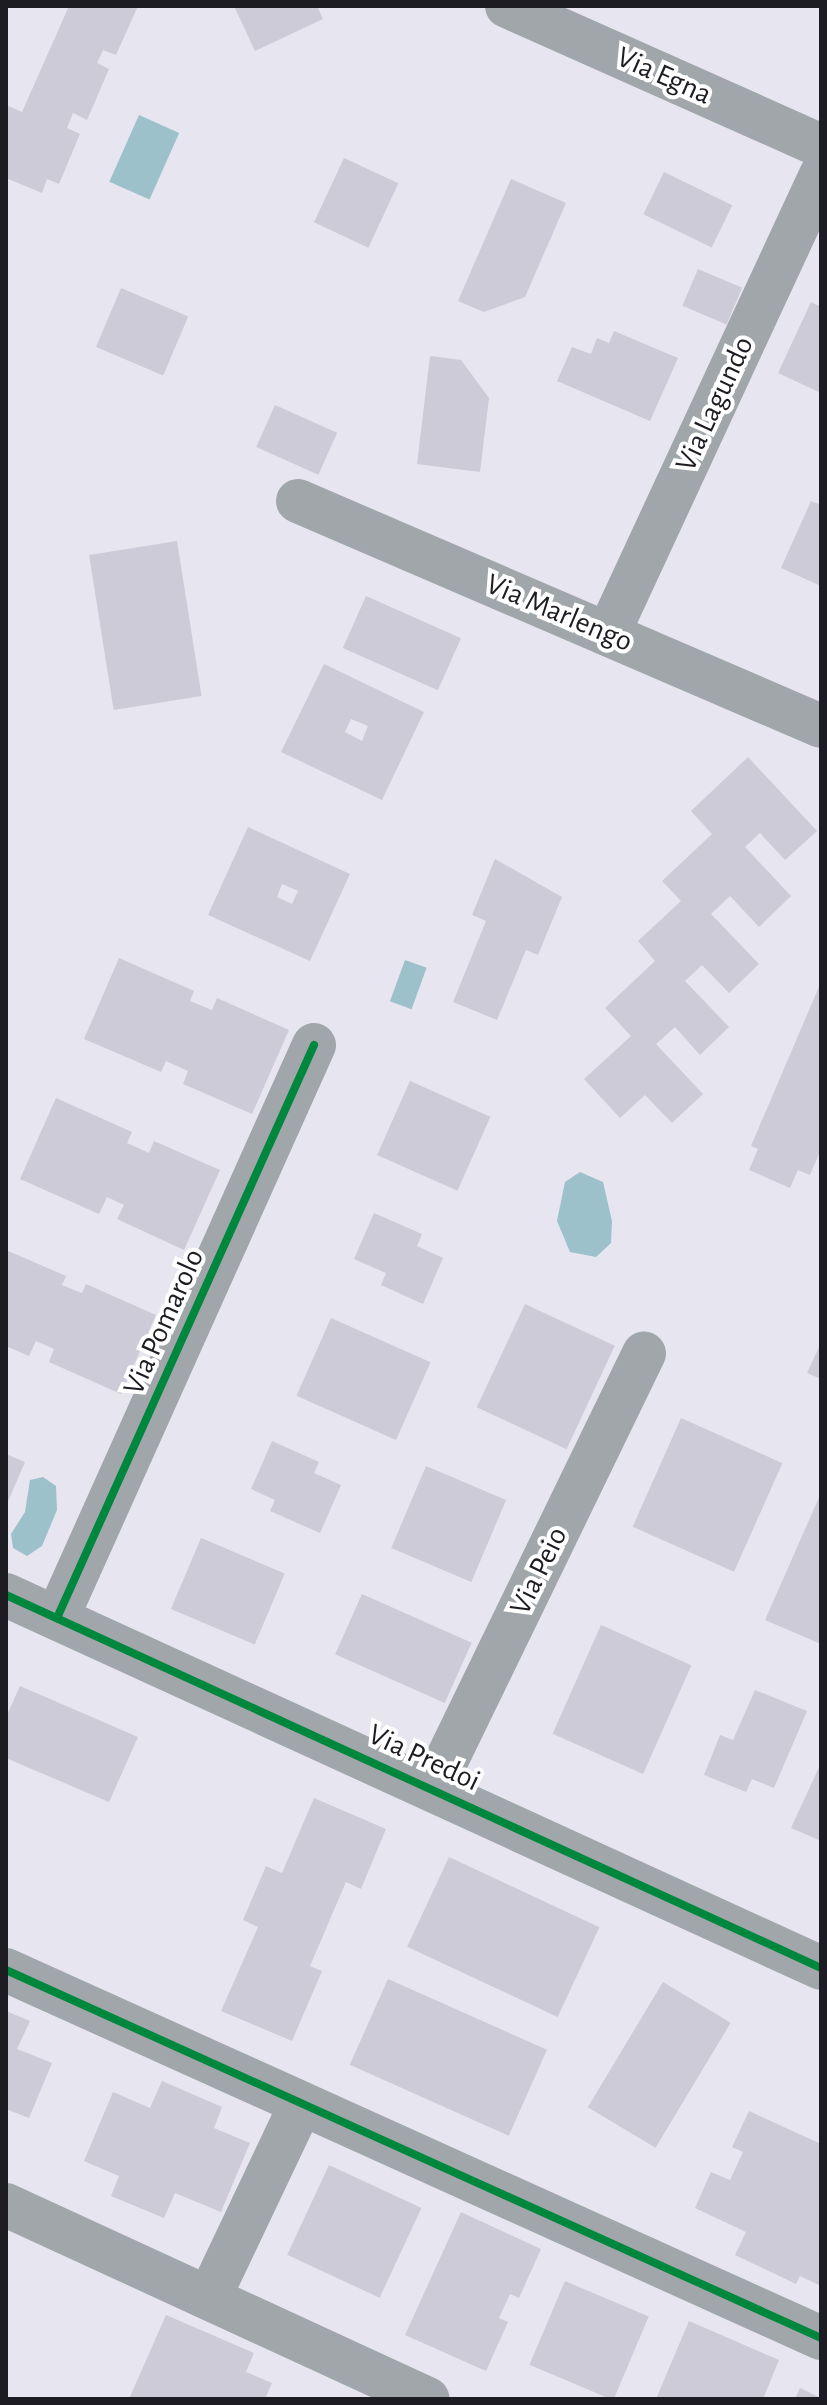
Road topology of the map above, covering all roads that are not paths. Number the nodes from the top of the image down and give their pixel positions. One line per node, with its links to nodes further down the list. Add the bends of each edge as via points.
1 (507, 6): 2 (street, Via Egna)
2 (821, 146)
3 (821, 175): 5 (street, Via Lagundo)
4 (298, 501): 5 (street, Via Marlengo)
5 (608, 634): 6 (street, Via Marlengo)
6 (821, 726)
7 (314, 1045): 10 (street, Via Pomarolo)
8 (644, 1354): 11 (street, Via Peio)
9 (6, 1595): 10 (street, Via Predoi)
10 (57, 1618): 11 (street, Via Predoi)
11 (433, 1788): 12 (street, Via Predoi)
12 (821, 1968)
13 (6, 1970): 14 (street)
14 (301, 2104): 16 (street); 17 (street)
15 (6, 2205): 16 (street)
16 (209, 2298): 18 (street)
17 (821, 2338)
18 (428, 2399)

